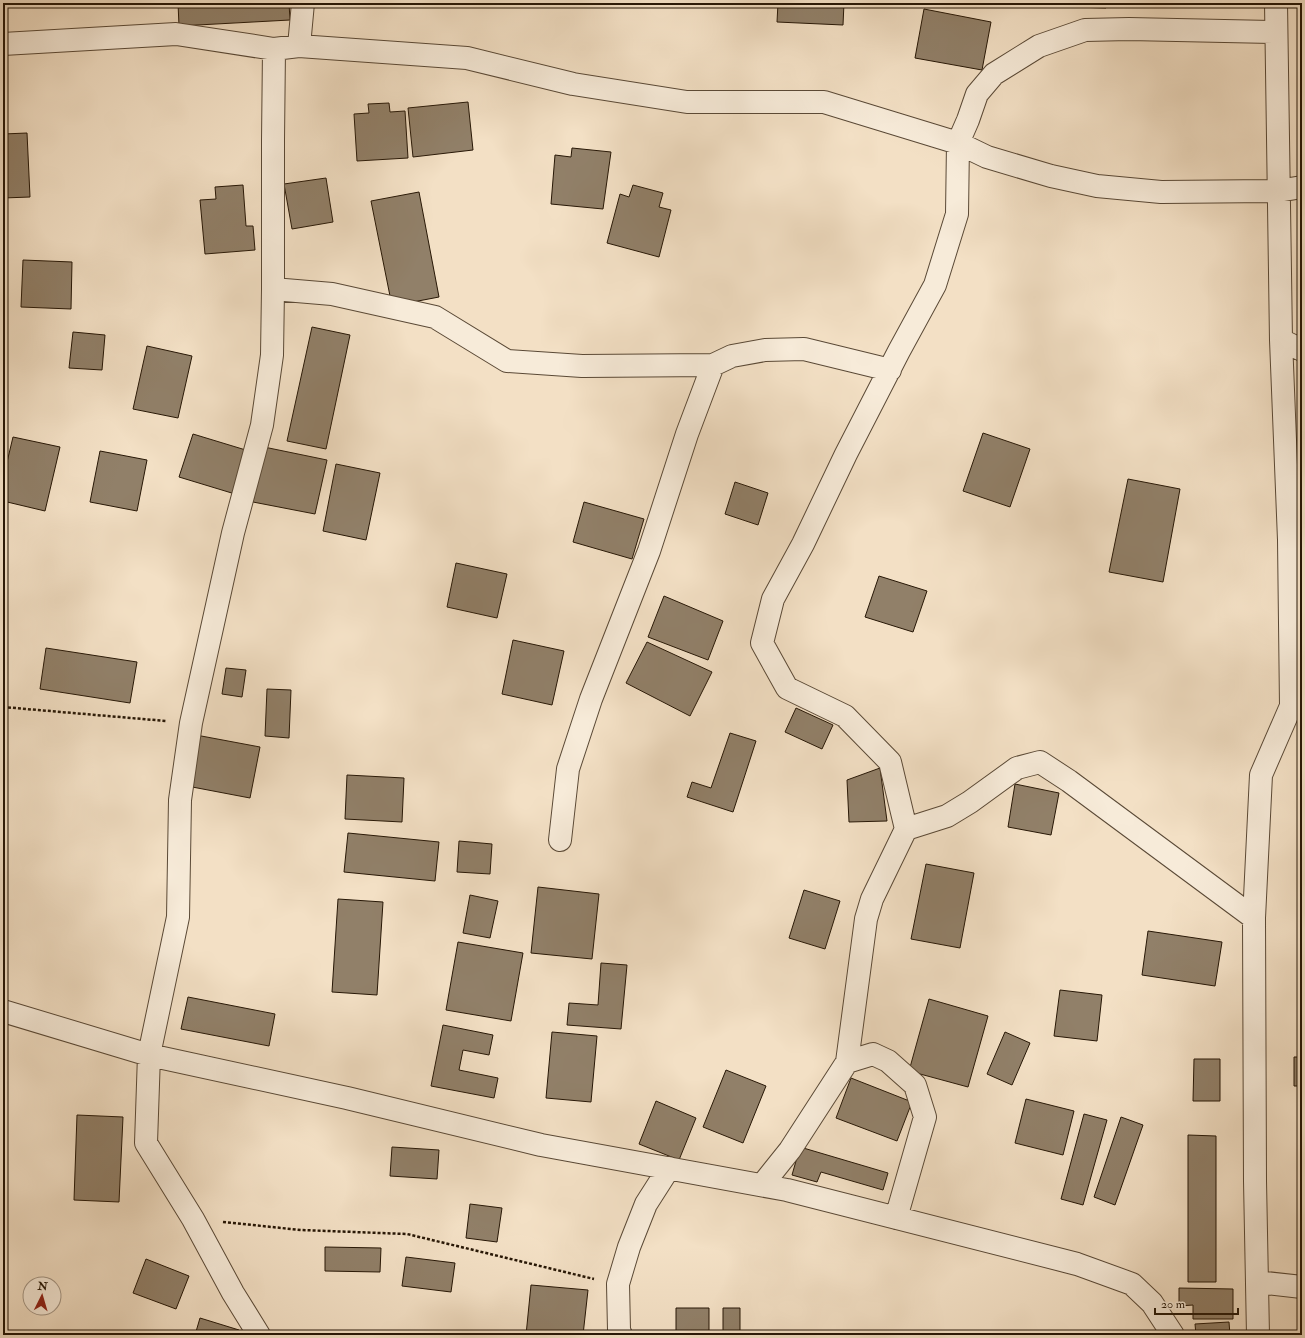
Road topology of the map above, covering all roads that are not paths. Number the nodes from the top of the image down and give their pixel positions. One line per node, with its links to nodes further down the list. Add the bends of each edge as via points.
1 (303, 3): 5 (street)
2 (1276, 3): 3 (street)
3 (1276, 32): 7 (street, via 1085,30 1039,46 994,74 977,94); 9 (street)
4 (3, 44): 6 (street, via 176,34)
5 (299, 46): 6 (street); 7 (street, via 467,58 573,84 687,102 824,102)
6 (274, 49): 10 (street)
7 (958, 143): 9 (street, via 987,157 1051,176 1097,186 1161,192); 14 (street, via 957,214 935,285)
8 (1302, 187): 9 (street)
9 (1278, 191): 11 (street)
10 (273, 289): 13 (street, via 332,294 435,317 507,361 582,366); 19 (street, via 272,355 262,425 233,533 191,723 180,800 178,917)
11 (1281, 340): 12 (street); 17 (street, via 1289,540 1291,706 1261,775)
12 (1302, 350)
13 (713, 365): 14 (street, via 732,356 765,350 804,349); 16 (street, via 687,434 649,551 591,699 568,769)
14 (890, 370): 15 (street, via 773,599 762,643 787,688 846,716 890,762)
15 (906, 829): 17 (street, via 947,816 1017,768 1040,762); 20 (street, via 872,899 866,919)
16 (560, 840)
17 (1254, 918): 24 (street, via 1254,1181)
18 (3, 1011): 19 (street)
19 (149, 1055): 21 (street, via 347,1098 541,1145); 26 (street, via 146,1143)
20 (847, 1062): 22 (street, via 790,1150); 23 (street, via 873,1054 888,1062 915,1085 925,1117)
21 (669, 1168): 22 (street); 27 (street, via 646,1204 618,1284)
22 (762, 1185): 23 (street)
23 (896, 1218): 28 (street, via 1077,1264 1132,1284 1152,1303)
24 (1257, 1282): 25 (street); 29 (street)
25 (1302, 1287)
26 (259, 1335)
27 (621, 1335)
28 (1173, 1335)
29 (1258, 1335)

